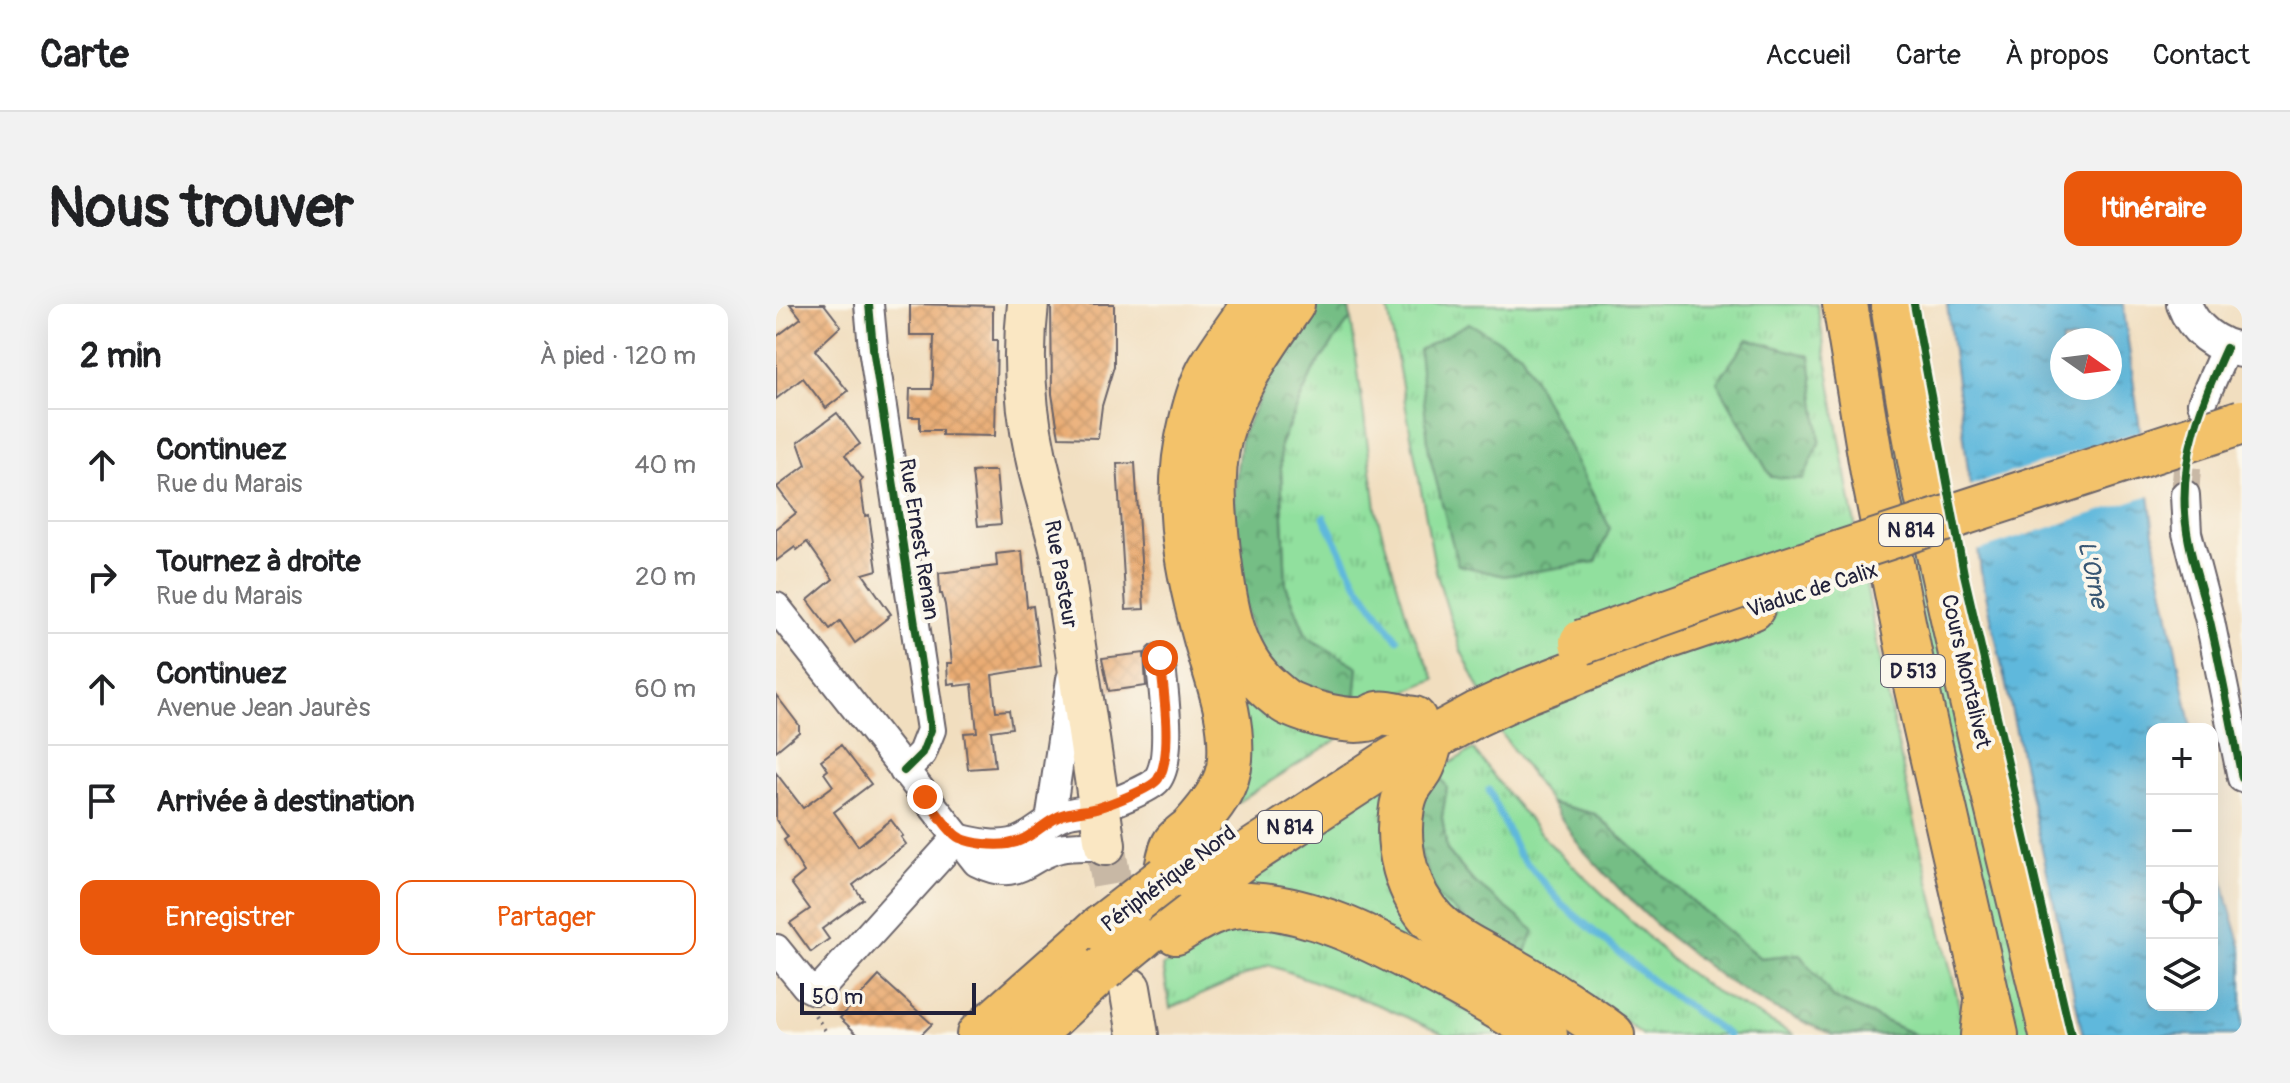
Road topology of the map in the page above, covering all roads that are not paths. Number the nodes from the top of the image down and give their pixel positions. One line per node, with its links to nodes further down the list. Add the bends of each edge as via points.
1 (869, 304): 17 (street, Rue Ernest Renan, via 931,730 922,753)
2 (1028, 304): 14 (main road, Rue Pasteur, via 1027,407 1056,531)
3 (1254, 304): 22 (main road, via 1209,370 1184,451 1181,482 1189,564 1225,697 1230,755 1223,785 1174,844)
4 (1292, 304): 16 (main road, via 1239,387 1216,455 1214,517 1233,633 1262,683 1287,703 1349,719 1377,714)
5 (1845, 304): 25 (main road, D 513, via 1873,473)
6 (1893, 304): 31 (main road, Cours Montalivet / D 513, via 1921,465)
7 (2184, 304): 8 (street, via 2189,317 2213,341)
8 (2234, 349): 9 (street)
9 (2202, 403)
10 (2242, 422): 16 (main road, Viaduc de Calix / N 814, bridge, via 1660,613 1519,667 1468,691)
11 (2242, 449): 16 (main road, Viaduc de Calix / N 814, via 1664,638 1527,691)
12 (2185, 495): 18 (street, via 2187,533)
13 (776, 607): 17 (street)
14 (1075, 654): 19 (street); 20 (main road, Rue Pasteur)
15 (1160, 658): 20 (street, via 1166,712 1163,766 1157,780)
16 (1406, 748): 22 (main road, Périphérique Nord / N 814, via 1245,856); 30 (main road, via 1401,842 1416,896 1429,915 1460,941)
17 (904, 771): 21 (street)
18 (2242, 778)
19 (1050, 821): 20 (street, via 1066,814); 21 (street, via 1010,844)
20 (1102, 826): 21 (street, via 1022,868 999,870 977,862)
21 (957, 838): 23 (street, via 826,984 814,990 806,986)
22 (1186, 888): 24 (main road, Périphérique Nord / N 814); 29 (main road, via 1227,907 1248,905 1334,923 1484,998)
23 (776, 949)
24 (1118, 957): 26 (main road, Périphérique Nord / N 814); 27 (main road, Périphérique Nord / N 814); 28 (main road)
25 (1989, 1024)
26 (979, 1035)
27 (1032, 1035)
28 (1138, 1035)
29 (1545, 1035)
30 (1612, 1035)
31 (2052, 1035)

